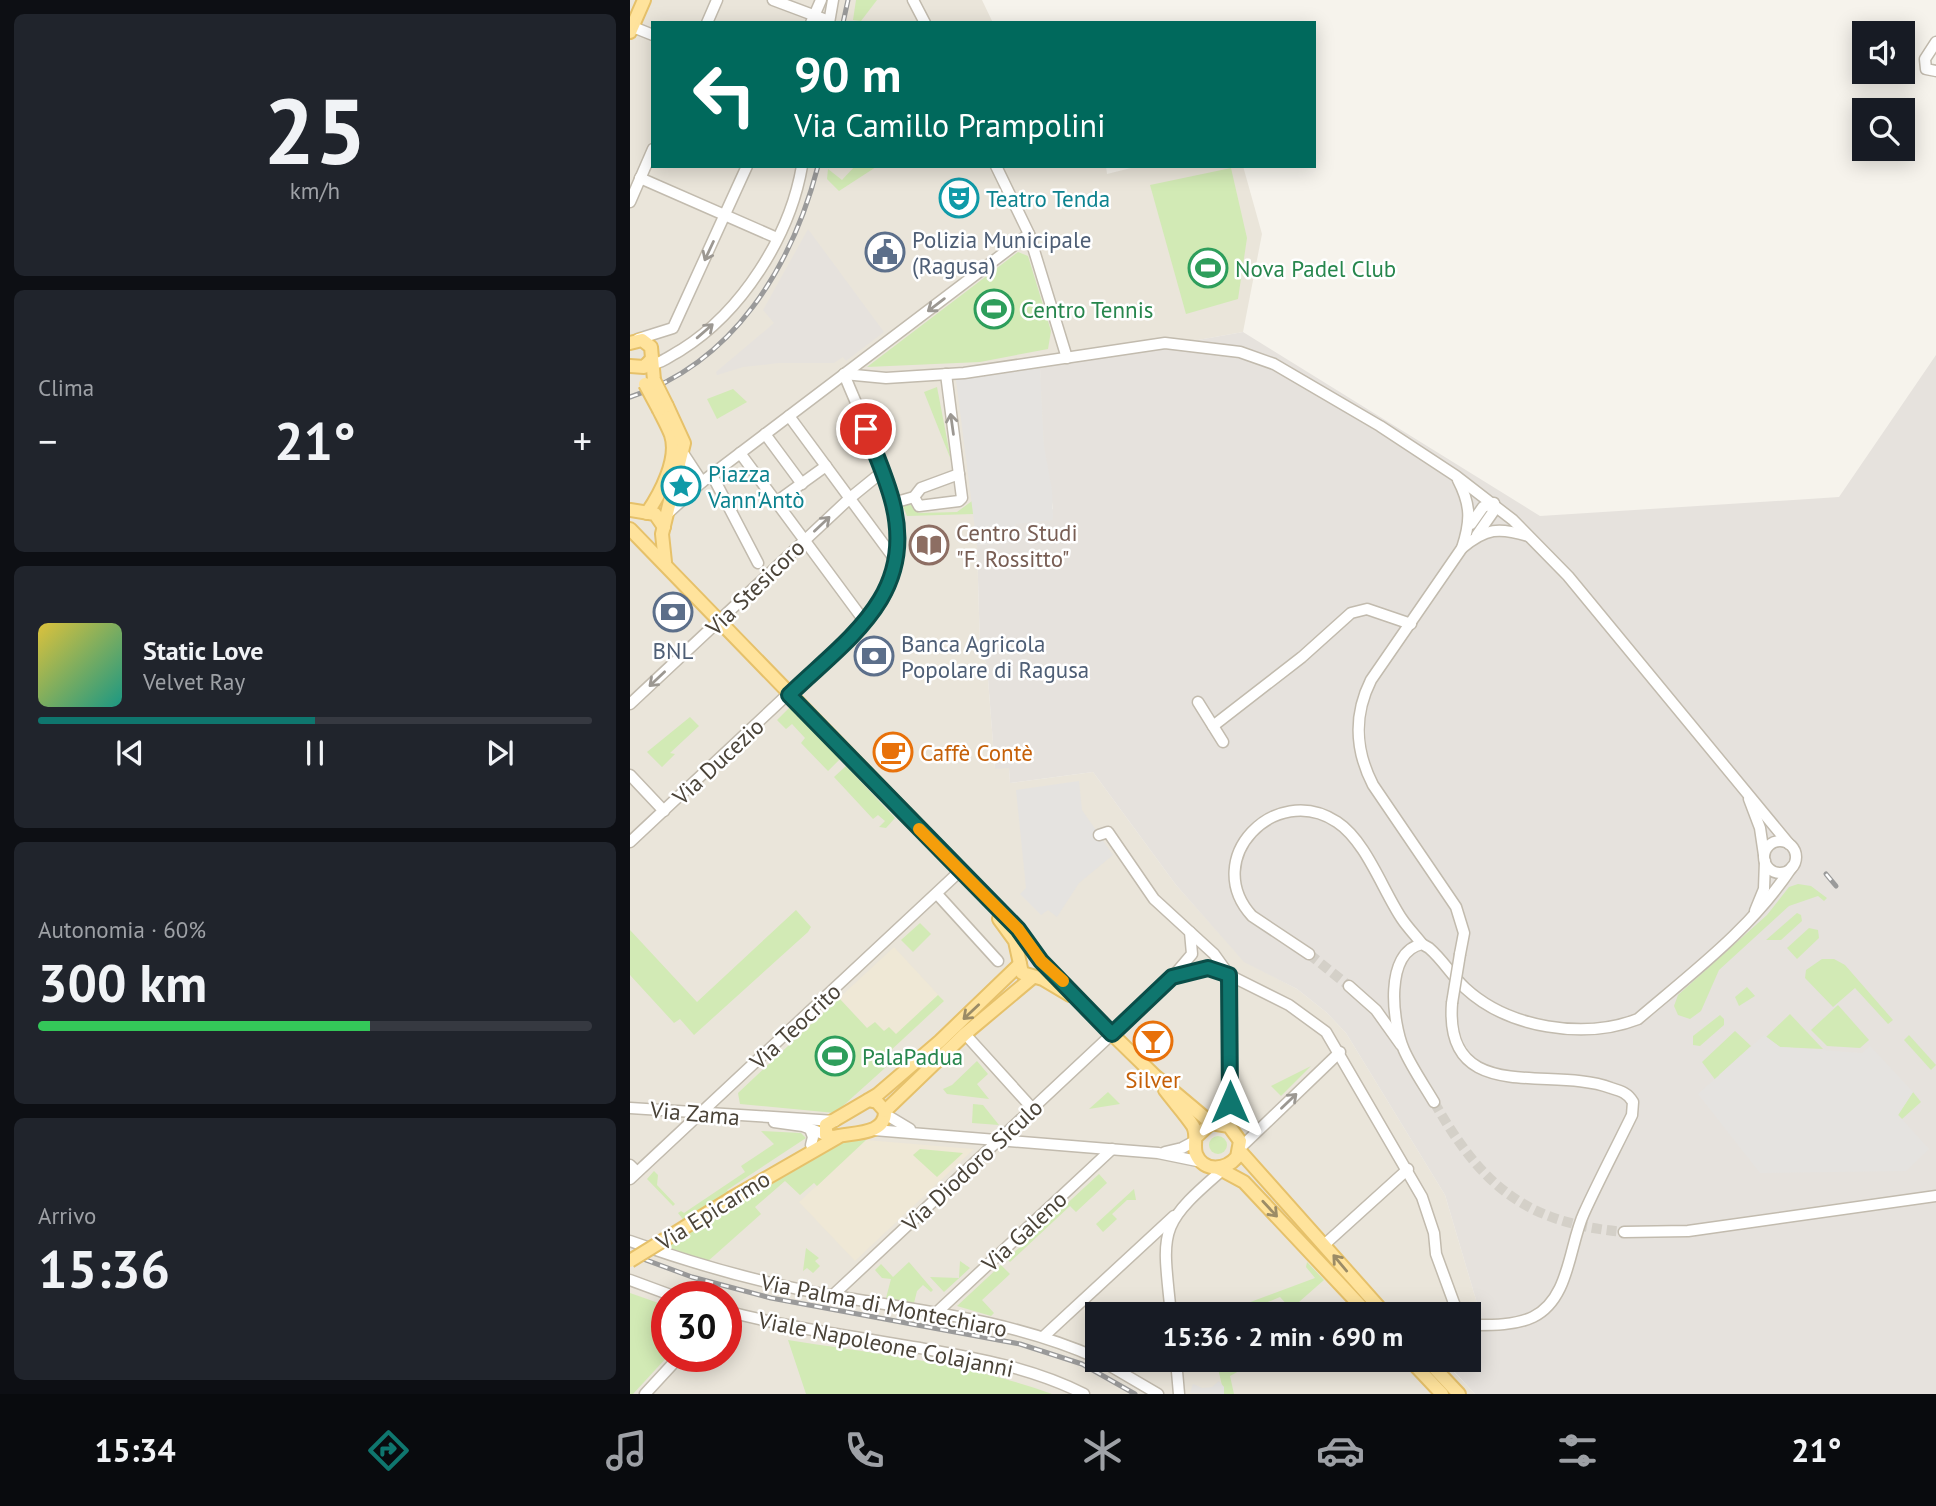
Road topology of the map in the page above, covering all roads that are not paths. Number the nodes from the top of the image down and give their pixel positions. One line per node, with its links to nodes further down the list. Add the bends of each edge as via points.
1 (644, 0): 11 (main road)
2 (717, 0): 8 (street)
3 (773, 0): 7 (street)
4 (821, 0): 7 (street)
5 (833, 0): 9 (street)
6 (914, 0): 10 (street)
7 (813, 19)
8 (708, 21)
9 (829, 21)
10 (924, 21)
11 (631, 29): 12 (street)
12 (651, 34)
13 (1936, 42): 14 (street, via 1925,59 1926,69)
14 (1936, 71)
15 (651, 153): 19 (street)
16 (746, 168): 21 (street)
17 (801, 168): 23 (street)
18 (997, 168): 22 (street)
19 (640, 178): 20 (street); 21 (street)
20 (630, 202)
21 (725, 214): 23 (street); 24 (street, one-way to 24, via 673,328)
22 (1029, 234): 25 (street); 27 (street, one-way to 27)
23 (778, 238): 26 (street, one-way to 23, via 688,345 730,308)
24 (633, 339): 26 (main road, via 651,347)
25 (1067, 358): 28 (street); 37 (street, via 1165,343 1240,352 1274,364)
26 (640, 365): 29 (main road, bridge)
27 (845, 374): 28 (street, via 886,378); 30 (street); 35 (street, Via Ducezio)
28 (946, 374): 36 (street, one-way to 28)
29 (663, 408): 32 (main road, via 681,432); 46 (main road, via 672,452 661,493)
30 (789, 416): 31 (street); 34 (street)
31 (765, 434): 33 (street); 39 (street)
32 (683, 453): 38 (street); 47 (main road)
33 (740, 453): 38 (street); 42 (street)
34 (826, 466): 39 (street); 41 (street)
35 (882, 472): 41 (street, Via Stesicoro); 43 (street, Via Ducezio)
36 (959, 474): 40 (street, via 921,488); 40 (street, via 960,500 919,506)
37 (1456, 476): 44 (street); 48 (street, via 1468,499)
38 (708, 478): 47 (street); 56 (street)
39 (802, 484): 42 (street)
40 (914, 497): 43 (street)
41 (850, 498): 53 (street, Via Stesicoro, one-way to 41); 55 (street)
42 (776, 502): 53 (street)
43 (893, 503): 55 (street, Via Ducezio, via 898,540)
44 (1494, 503): 48 (street, via 1483,507); 51 (street); 52 (street)
45 (630, 510): 46 (main road)
46 (646, 514): 49 (main road, via 658,516); 50 (main road, via 635,523)
47 (667, 514): 49 (main road)
48 (1469, 527): 54 (street)
49 (663, 531): 50 (main road, via 653,541); 57 (main road)
50 (635, 534): 57 (main road)
51 (1477, 536): 52 (street, via 1506,529); 54 (street)
52 (1530, 536): 67 (street)
53 (804, 540): 58 (street, Via Stesicoro); 59 (street)
54 (1462, 548): 60 (street)
55 (895, 561): 59 (street, Via Ducezio, via 884,598)
56 (758, 563)
57 (666, 566): 58 (main road)
58 (720, 622): 61 (main road); 63 (street, Via Stesicoro, one-way to 63)
59 (865, 622): 61 (street, Via Ducezio)
60 (1411, 624): 64 (street, via 1367,609 1351,613); 133 (street, bridge, via 1362,698 1357,733 1373,785 1456,907 1464,933 1452,1003 1455,1037 1471,1066 1497,1076 1592,1081 1626,1093 1633,1102 1632,1115 1583,1216 1567,1270 1551,1301 1533,1317)
61 (789, 695): 68 (street, Via Ducezio); 74 (main road)
62 (1198, 702): 64 (street)
63 (630, 704)
64 (1213, 726): 65 (street)
65 (1223, 742)
66 (630, 775): 68 (street)
67 (1742, 786): 71 (street); 72 (street, via 1754,810)
68 (664, 811): 70 (street, Via Ducezio)
69 (1099, 835): 78 (street, via 1108,832 1154,899)
70 (630, 842)
71 (1789, 844): 72 (street, via 1774,842); 73 (street, via 1795,853)
72 (1764, 858): 73 (street, via 1769,869 1778,873); 77 (street, via 1764,889)
73 (1792, 867): 77 (street)
74 (959, 872): 75 (main road); 76 (street, Via Teocrito)
75 (980, 893): 81 (main road, via 1028,940); 83 (main road, via 1015,941)
76 (937, 894): 82 (street); 99 (street, Via Teocrito)
77 (1751, 921): 79 (street, via 1638,1019 1618,1027 1540,1025 1514,1018 1487,1006)
78 (1190, 932): 84 (street); 86 (street, Via Diodoro Siculo, via 1192,954)
79 (1422, 944): 80 (street, via 1344,827 1316,813 1291,811 1261,823 1246,838 1235,864 1236,885 1252,916); 91 (street, via 1404,952 1396,974)
80 (1309, 954)
81 (1040, 960): 83 (main road, via 1029,956); 85 (main road, via 1040,972); 88 (main road)
82 (998, 961)
83 (1020, 963): 85 (main road, via 1022,973); 94 (main road, one-way to 94, via 940,1041)
84 (1229, 975): 86 (street, via 1208,968); 92 (street, via 1299,1012 1326,1032); 102 (street)
85 (1033, 977): 88 (main road); 89 (main road)
86 (1172, 977): 90 (street, Via Diodoro Siculo)
87 (1349, 986): 91 (street, via 1376,1010)
88 (1079, 1001): 90 (main road)
89 (965, 1034): 97 (street); 98 (main road)
90 (1112, 1034): 93 (main road); 97 (street, Via Diodoro Siculo)
91 (1404, 1048): 95 (street)
92 (1340, 1052): 110 (street, one-way to 92); 115 (street)
93 (1155, 1076): 101 (main road); 108 (main road, via 1193,1126)
94 (868, 1100): 98 (main road, via 877,1102); 103 (main road)
95 (1434, 1102)
96 (630, 1108): 99 (street, Via Zama)
97 (1032, 1108): 107 (street, Via Diodoro Siculo)
98 (885, 1113): 104 (main road, via 882,1125); 105 (street, via 893,1122)
99 (702, 1114): 100 (street, Via Zama); 116 (street, Via Teocrito)
100 (760, 1118): 103 (street); 103 (street)
101 (1212, 1123): 102 (main road); 108 (main road)
102 (1229, 1126): 110 (main road, via 1238,1135)
103 (823, 1129): 106 (main road); 112 (main road)
104 (874, 1130): 105 (street); 106 (main road)
105 (920, 1133): 107 (street)
106 (843, 1135): 112 (main road)
107 (999, 1138): 109 (street); 126 (street, Via Diodoro Siculo)
108 (1196, 1139): 111 (street, via 1182,1148); 113 (main road, via 1196,1153)
109 (1112, 1149): 111 (street); 131 (street, Via Galeno)
110 (1240, 1149): 114 (main road); 122 (main road)
111 (1158, 1153): 113 (street)
112 (796, 1159): 123 (main road, Via Epicarmo, bridge)
113 (1203, 1163): 114 (main road); 118 (street, via 1202,1182)
114 (1223, 1168): 118 (street); 128 (main road, one-way to 128, via 1244,1182)
115 (1408, 1169): 122 (street); 130 (street, via 1422,1197)
116 (632, 1172)
117 (1936, 1196): 120 (street, via 1688,1231)
118 (1193, 1198): 119 (street)
119 (1174, 1216): 127 (street, via 1164,1240); 134 (street)
120 (1624, 1232)
121 (630, 1241): 126 (street, Via Palma di Montechiaro, via 713,1269)
122 (1324, 1245): 129 (main road, one-way to 122)
123 (630, 1261)
124 (630, 1280): 125 (street)
125 (651, 1288)
126 (832, 1296): 131 (street, Via Palma di Montechiaro)
127 (1170, 1302)
128 (1357, 1302)
129 (1374, 1302)
130 (1454, 1302)
131 (935, 1314): 134 (street, Via Palma di Montechiaro)
132 (742, 1315): 142 (street, Viale Napoleone Colajanni, via 981,1359)
133 (1481, 1325)
134 (1043, 1337): 135 (street, Via Palma di Montechiaro)
135 (1085, 1354)
136 (665, 1372): 141 (street)
137 (1121, 1372): 143 (street, Via Palma di Montechiaro)
138 (1177, 1372): 144 (street)
139 (1421, 1372): 145 (main road)
140 (1438, 1372): 146 (main road)
141 (645, 1394)
142 (1084, 1394)
143 (1158, 1394)
144 (1179, 1394)
145 (1442, 1394)
146 (1459, 1394)

